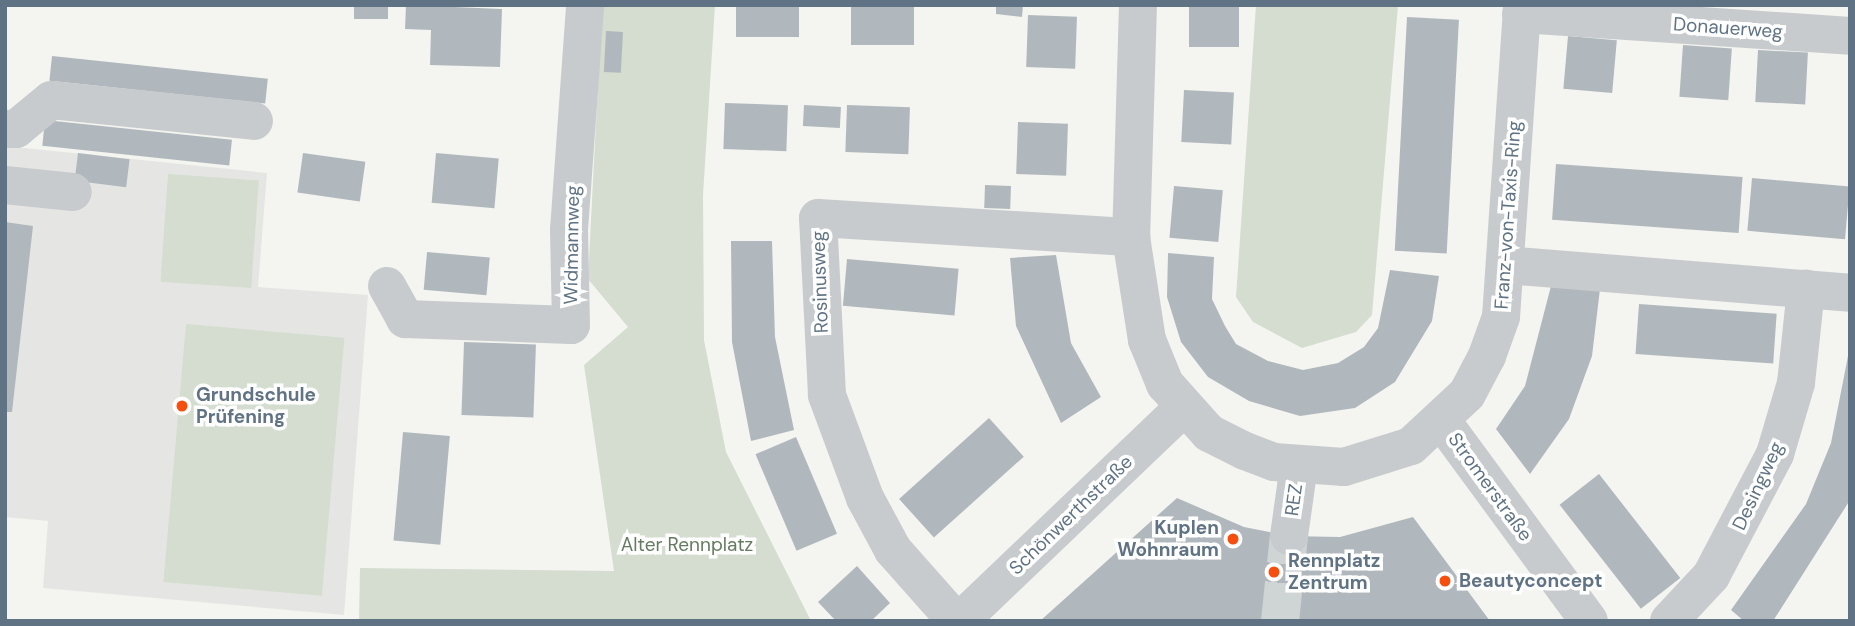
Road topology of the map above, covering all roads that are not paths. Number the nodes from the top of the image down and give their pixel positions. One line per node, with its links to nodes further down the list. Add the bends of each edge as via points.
1 (585, 5): 11 (street, Widmannweg, via 569,230 571,325 405,319)
2 (1138, 5): 9 (street)
3 (1522, 10): 4 (street, Donauerweg); 10 (street, Franz-von-Taxis-Ring)
4 (1850, 36)
5 (254, 121): 6 (street, via 51,100 16,130)
6 (5, 129)
7 (5, 185): 8 (street)
8 (73, 192)
9 (1131, 237): 14 (street, via 1147,340); 18 (street, Rosinusweg, via 818,218 827,395 865,498 893,550)
10 (1505, 265): 12 (street); 15 (street, Franz-von-Taxis-Ring, via 1501,317 1487,356 1467,394)
11 (387, 286)
12 (1806, 289): 13 (street); 20 (street, Desingweg, via 1796,383 1775,454 1724,556)
13 (1850, 293)
14 (1182, 410): 16 (street, Franz-von-Taxis-Ring, via 1245,451); 18 (street, Schönwerthstraße)
15 (1442, 421): 16 (street, Franz-von-Taxis-Ring, via 1411,446 1378,459 1344,467); 19 (street, Stromerstraße)
16 (1299, 465): 17 (street, REZ)
17 (1289, 536)
18 (958, 621)
19 (1589, 621)
20 (1669, 621)

